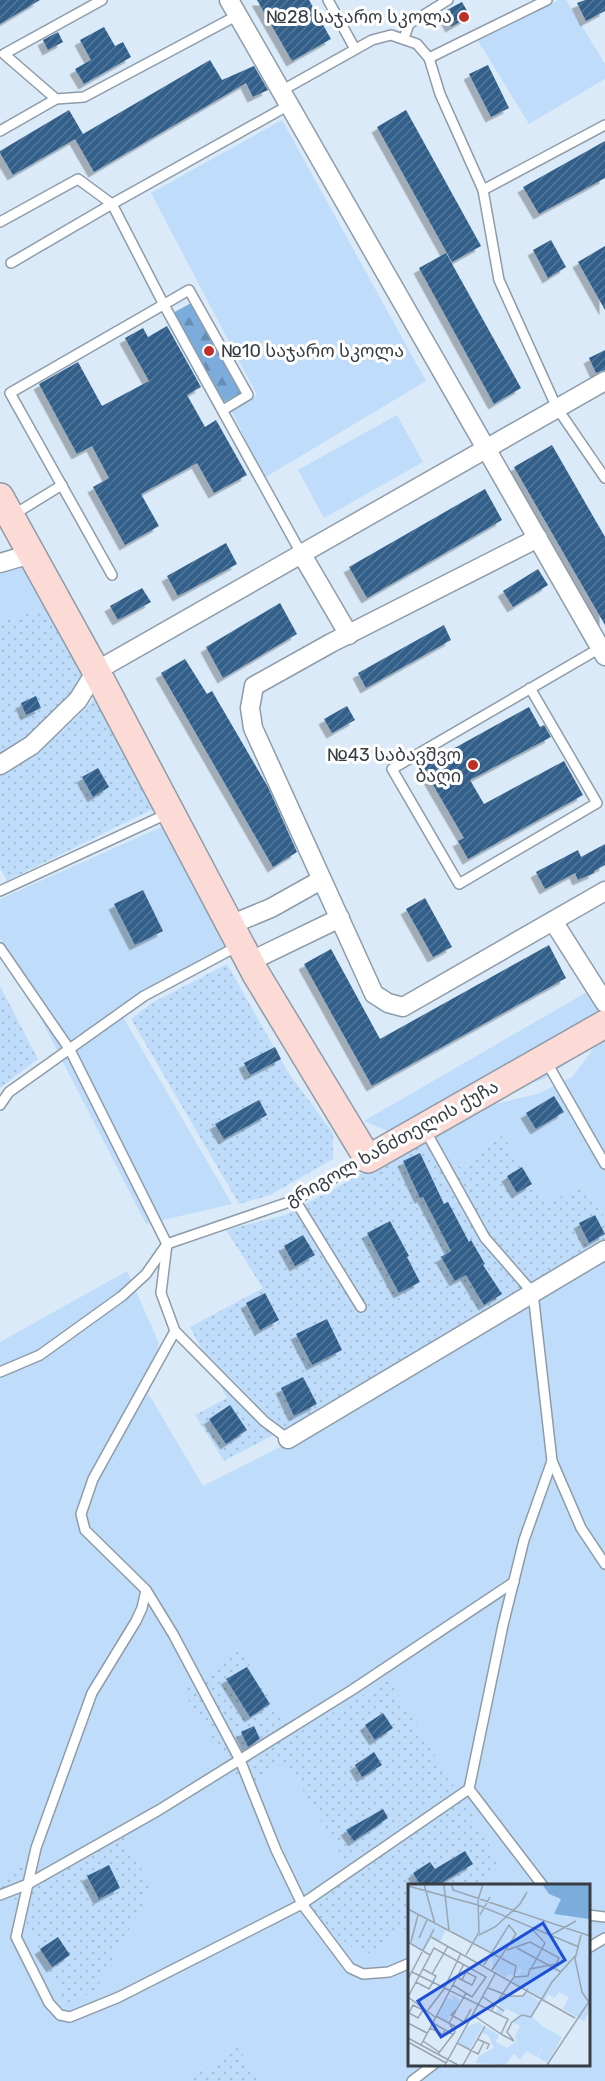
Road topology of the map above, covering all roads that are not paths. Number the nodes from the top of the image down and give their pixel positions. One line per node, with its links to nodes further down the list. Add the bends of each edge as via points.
1 (102, 0): 8 (lane)
2 (328, 0): 7 (lane)
3 (448, 0): 6 (lane, via 409,24)
4 (548, 0): 9 (lane)
5 (233, 8): 10 (street); 11 (lane, via 84,97)
6 (404, 38): 7 (lane, via 391,35); 9 (lane, via 417,44)
7 (355, 49): 10 (lane)
8 (2, 53): 11 (lane)
9 (429, 58): 14 (lane, via 440,94)
10 (285, 98): 15 (lane); 22 (street)
11 (56, 99): 13 (lane)
12 (605, 125): 14 (lane)
13 (0, 131)
14 (483, 190): 20 (lane, via 499,280)
15 (112, 204): 16 (lane, via 78,179); 17 (lane); 18 (lane)
16 (0, 222)
17 (10, 263)
18 (164, 305): 21 (lane); 21 (lane, via 189,290 249,395); 24 (lane, via 10,393)
19 (605, 381): 20 (street)
20 (557, 408): 22 (street); 23 (lane)
21 (223, 410): 27 (lane)
22 (486, 448): 26 (street); 27 (street)
23 (605, 478)
24 (63, 485): 25 (lane); 30 (lane)
25 (5, 507): 28 (street)
26 (538, 538): 31 (street); 32 (street)
27 (302, 553): 31 (street); 33 (street)
28 (31, 554): 29 (street); 33 (street)
29 (0, 563)
30 (112, 574)
31 (349, 635): 37 (street, via 254,686 250,708 253,728)
32 (603, 652): 34 (lane)
33 (96, 671): 35 (street, via 78,700 32,745); 36 (street)
34 (530, 688): 34 (lane, via 392,769 459,884 597,803)
35 (0, 765)
36 (171, 813): 38 (lane); 42 (street)
37 (321, 880): 40 (street); 42 (street, via 271,908)
38 (0, 891)
39 (605, 891): 41 (street)
40 (340, 918): 41 (street, via 374,994 403,1006); 42 (street)
41 (553, 921): 44 (street)
42 (240, 944): 46 (lane, via 144,996); 50 (street)
43 (0, 948): 46 (lane)
44 (605, 1003)
45 (605, 1024): 47 (street, გრიგოლ ხანძთელის ქუჩა)
46 (70, 1050): 48 (lane, via 9,1092); 53 (lane)
47 (545, 1059): 49 (street, გრიგოლ ხანძთელის ქუჩა); 51 (lane)
48 (0, 1105)
49 (423, 1127): 50 (street, გრიგოლ ხანძთელის ქუჩა); 55 (lane, via 485,1239)
50 (368, 1159): 52 (lane, გრიგოლ ხანძთელის ქუჩა)
51 (605, 1164)
52 (295, 1200): 53 (lane, გრიგოლ ხანძთელის ქუჩა); 56 (lane)
53 (167, 1244): 57 (lane, via 160,1293); 58 (lane, via 146,1274 122,1296 40,1355)
54 (605, 1250): 55 (street)
55 (533, 1293): 59 (street); 60 (lane)
56 (361, 1307)
57 (175, 1331): 59 (lane, via 264,1421); 63 (lane, via 93,1479 81,1514 85,1530)
58 (0, 1372)
59 (288, 1439)
60 (552, 1461): 61 (lane, via 581,1528); 62 (lane, via 524,1540)
61 (605, 1564)
62 (514, 1582): 64 (lane); 65 (lane)
63 (146, 1590): 64 (lane); 66 (lane, via 136,1621 92,1693 36,1848)
64 (240, 1760): 66 (lane); 69 (lane)
65 (469, 1789): 67 (lane); 69 (lane)
66 (28, 1884): 68 (lane); 69 (lane, via 16,1937 49,2003 60,2015 70,2017 119,1997)
67 (541, 1884)
68 (0, 1895)
69 (302, 1904): 74 (lane, via 350,1968 372,1974)
70 (590, 1915): 71 (lane)
71 (605, 1917)
72 (605, 1938): 73 (lane)
73 (590, 1947)
74 (408, 1963)
75 (431, 2066): 76 (lane)
76 (412, 2081)

